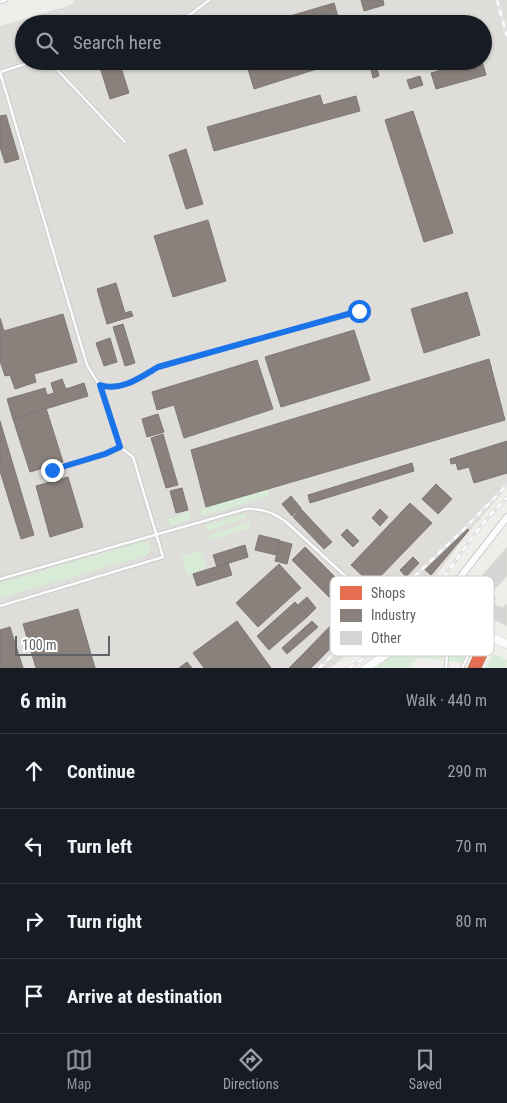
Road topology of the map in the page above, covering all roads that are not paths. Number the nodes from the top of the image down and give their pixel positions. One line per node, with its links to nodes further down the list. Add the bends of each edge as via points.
1 (6, 0): 3 (lane)
2 (209, 0): 4 (lane)
3 (0, 2)
4 (188, 15)
5 (15, 67): 7 (lane)
6 (58, 70): 8 (lane)
7 (0, 72): 10 (lane, via 87,365)
8 (124, 142)
9 (359, 311): 10 (lane, via 158,367 133,382 110,389)
10 (100, 385): 11 (lane)
11 (120, 447): 12 (lane); 14 (lane, via 133,457)
12 (52, 470)
13 (507, 517): 16 (street)
14 (156, 535): 15 (lane, via 246,509 258,509 276,514); 17 (lane); 18 (lane, via 163,557)
15 (345, 576)
16 (462, 576)
17 (0, 579)
18 (0, 606)
19 (494, 638): 20 (main road)
20 (507, 644)
21 (382, 656): 23 (main road)
22 (468, 656): 24 (lane)
23 (366, 668)
24 (462, 668)

